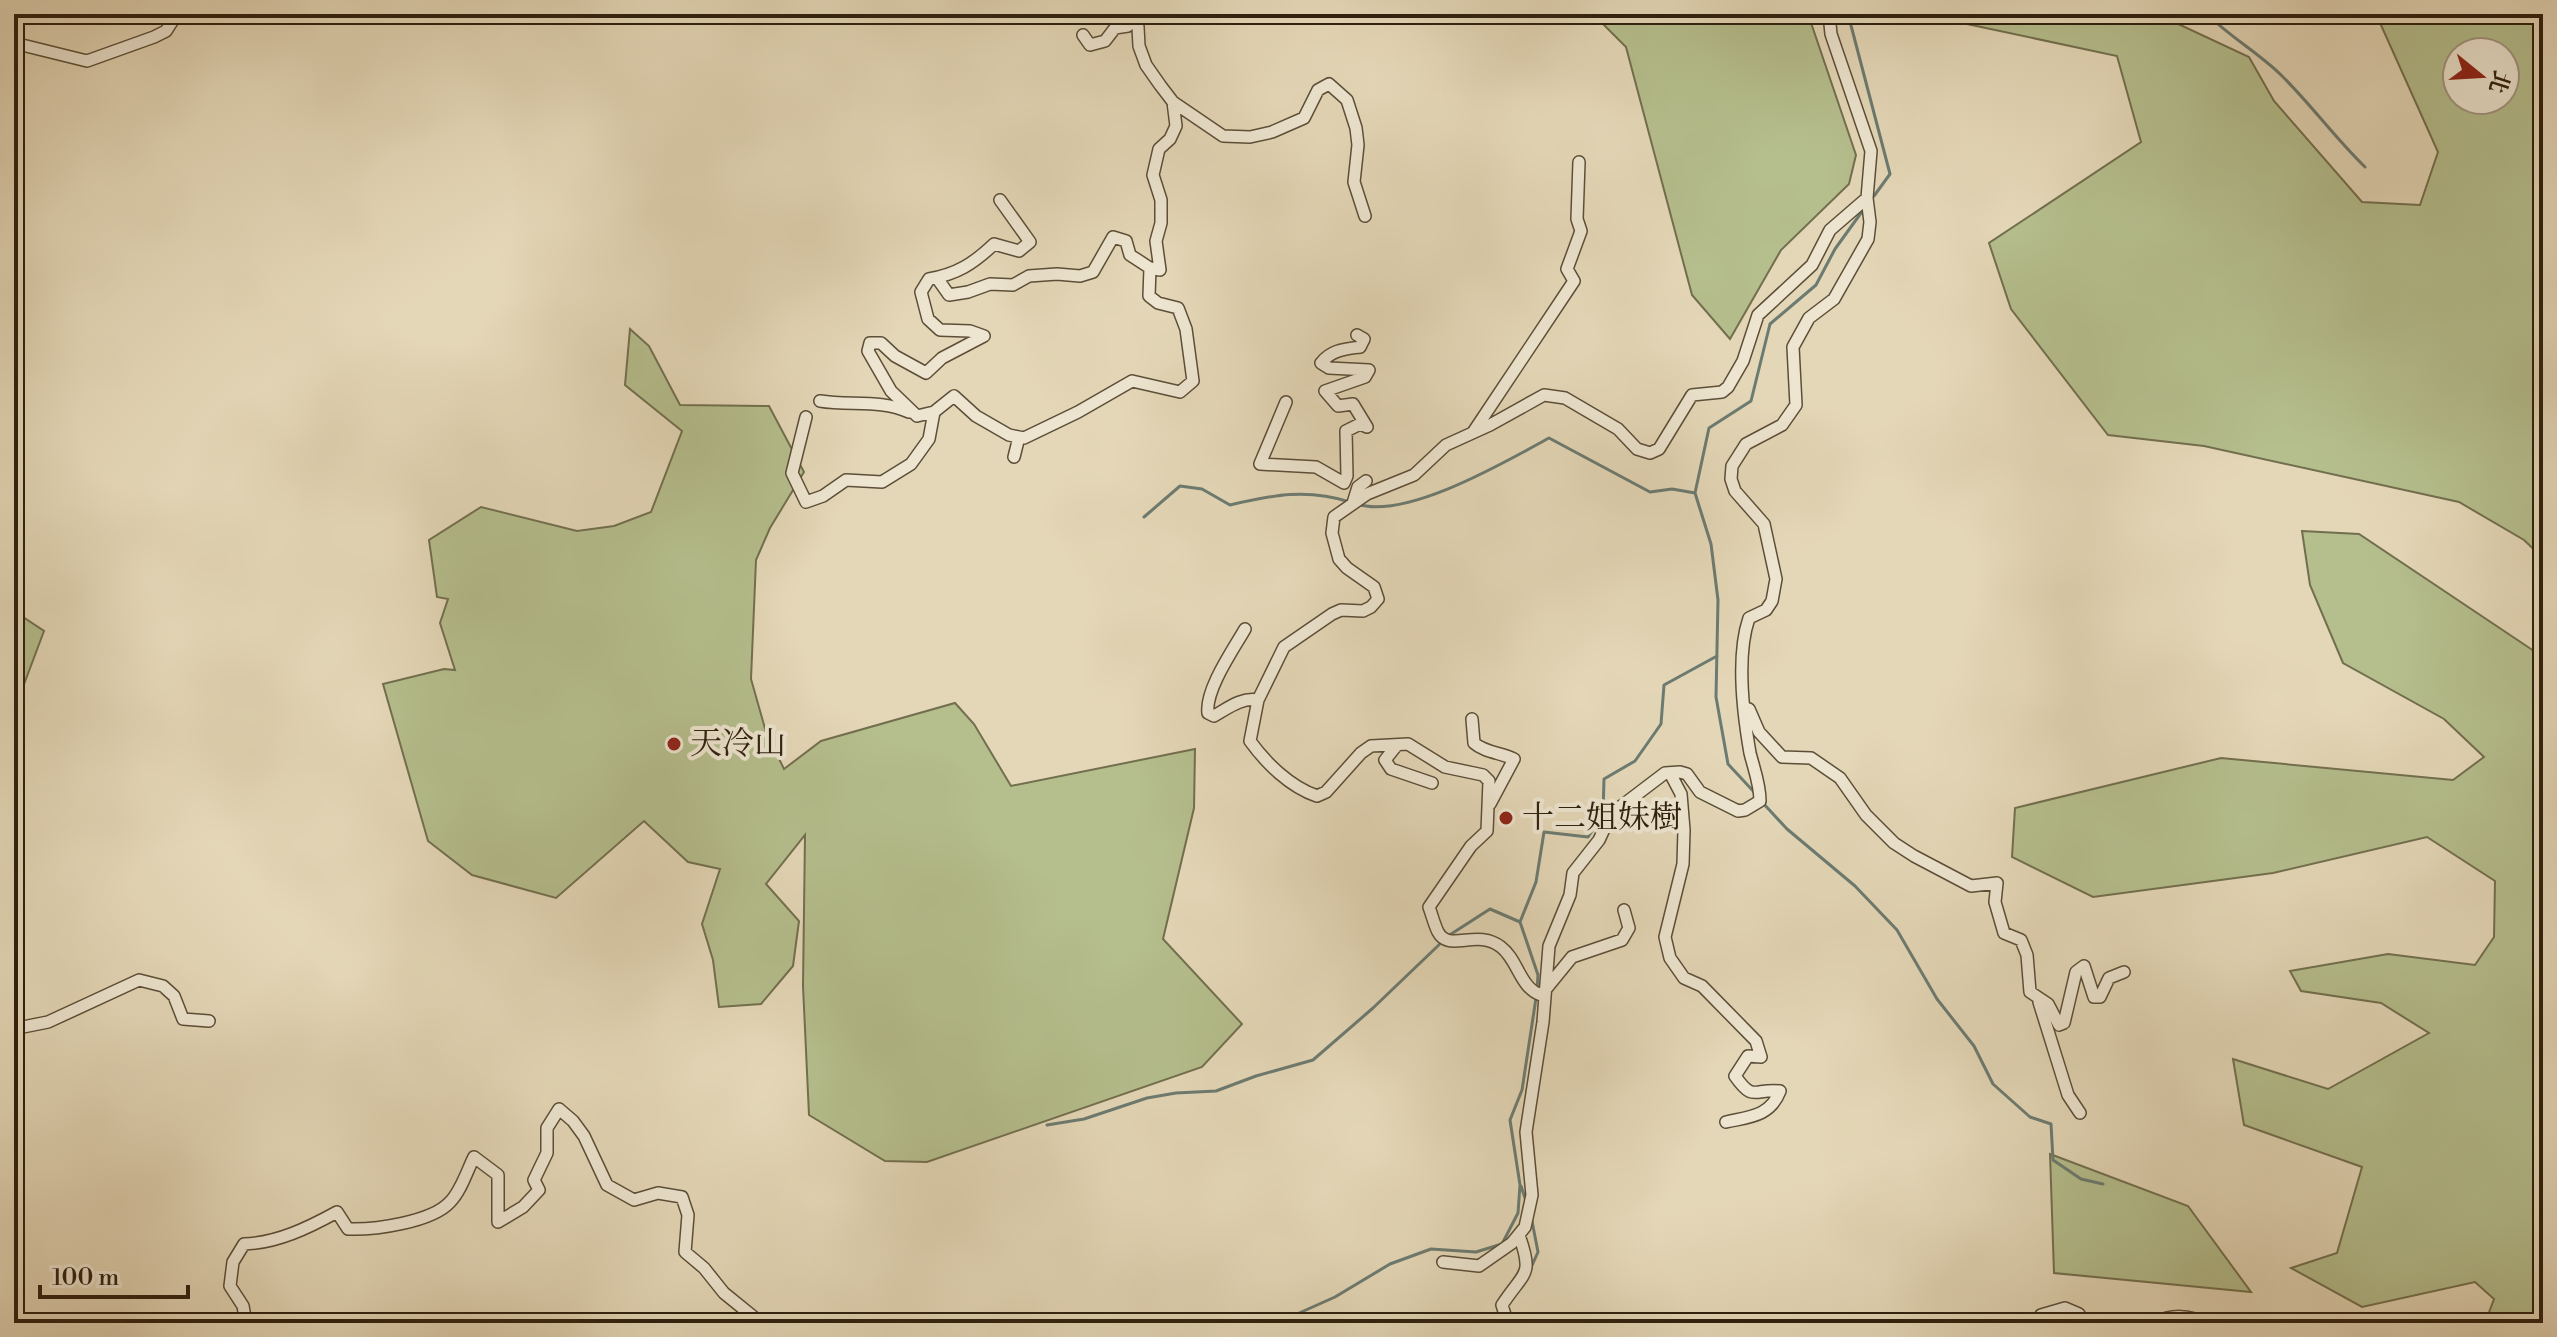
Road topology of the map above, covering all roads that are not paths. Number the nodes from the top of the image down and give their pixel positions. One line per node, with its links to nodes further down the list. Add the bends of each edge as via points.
1 (177, 14): 7 (street, via 166,31 87,61)
2 (195, 14): 3 (street)
3 (205, 14)
4 (1134, 14): 6 (street, via 1128,26 1115,28 1105,41 1090,45); 8 (street, via 1146,65)
5 (1829, 14): 10 (street, via 1871,151)
6 (1083, 35)
7 (14, 43)
8 (1173, 102): 12 (street, via 1223,136 1250,137 1304,118 1318,90 1329,84 1347,100 1356,128 1354,182); 13 (street, via 1176,126 1155,159 1153,175 1161,200 1156,241 1160,270)
9 (1579, 162): 21 (street, via 1581,231 1567,269 1574,281)
10 (1867, 198): 21 (street, via 1830,230 1812,265 1758,315 1728,387 1692,395 1659,449 1637,449 1618,429 1565,398 1544,395); 28 (street, via 1868,239 1834,299 1809,318 1793,347 1796,405 1782,425 1746,444 1732,466 1735,491 1764,524 1776,579 1772,601 1749,618 1742,639)
11 (1000, 200): 14 (street, via 1030,242 1019,251 994,244 973,264)
12 (1365, 216)
13 (1150, 268): 14 (street, via 1130,255 1126,241 1113,237 1093,272 1080,276 1029,276 1013,285 990,284 949,295); 22 (street, via 1149,296 1178,308 1193,381 1180,392 1132,381)
14 (937, 278): 19 (street, via 929,279 921,292 928,319 940,330 984,336 942,358 926,373 877,341 868,351 891,391)
15 (1357, 335): 25 (street, via 1364,339 1360,347 1338,350 1321,363 1369,370 1365,377 1325,391 1338,406 1353,404 1367,427 1360,424 1346,431)
16 (820, 401): 19 (street, via 885,403)
17 (1286, 402): 25 (street, via 1260,464 1316,467)
18 (934, 412): 19 (street); 20 (street, via 929,439 911,464 882,482 846,480 806,502 792,473); 22 (street, via 954,396 976,416)
19 (917, 416)
20 (806, 417)
21 (1474, 432): 26 (street, via 1446,445 1414,475)
22 (1019, 437): 23 (street)
23 (1014, 457)
24 (1366, 481): 26 (street)
25 (1344, 483): 26 (street)
26 (1353, 503): 29 (street, via 1332,523 1339,559 1374,587 1378,599 1363,611 1332,614 1284,647)
27 (1245, 629): 29 (street, via 1214,686 1208,713 1214,716 1238,703)
28 (1745, 699): 32 (street, via 1760,796 1738,811 1700,792 1687,774); 38 (street, via 1759,732 1782,757 1811,758 1840,778 1894,843 1971,886 1997,883 1995,902 2004,933 2021,940 2027,955)
29 (1258, 700): 31 (street, via 1250,741 1304,792 1326,792 1371,746)
30 (1472, 719): 34 (street, via 1474,743 1480,749 1514,759)
31 (1397, 745): 33 (street, via 1385,760 1391,769); 34 (street, via 1408,744 1445,767 1483,775 1489,781)
32 (1670, 773): 37 (street, via 1611,814 1573,873 1570,895 1549,946); 42 (street, via 1681,794 1684,830 1683,864 1665,937 1670,958 1684,978 1702,986 1756,1041 1761,1057 1748,1056 1735,1076 1744,1090 1780,1091 1755,1118)
33 (1432, 783)
34 (1488, 808): 37 (street, via 1487,831 1429,907 1444,939 1492,941 1504,949 1531,991 1541,995)
35 (1624, 910): 37 (street, via 1629,928 1622,940 1572,957)
36 (2124, 972): 38 (street, via 2109,978 2100,997 2094,997 2084,966 2076,972 2064,1023 2059,1025 2048,1004)
37 (1547, 990): 43 (street, via 1526,1132 1532,1195)
38 (2030, 992): 41 (street, via 2042,1006 2068,1095)
39 (209, 1021): 40 (street, via 183,1019 174,996 163,986 139,980 48,1022 18,1028)
40 (14, 1039)
41 (2080, 1113)
42 (1726, 1122)
43 (1519, 1235): 44 (street, via 1479,1266); 48 (street, via 1528,1260 1523,1277 1502,1305)
44 (1443, 1262)
45 (2045, 1302): 49 (street, via 2033,1320)
46 (246, 1323): 47 (street, via 230,1286 233,1262 244,1244 307,1228 337,1212 348,1229 364,1230 435,1215 452,1201 474,1157 498,1175 498,1222 539,1190 534,1180 547,1153 547,1128 559,1109 584,1136 607,1185 634,1200 658,1193 682,1197 688,1215 685,1252)
47 (761, 1323)
48 (1512, 1323)
49 (2037, 1323): 50 (street, via 2041,1315 2065,1308)
50 (2084, 1323): 51 (street)
51 (2099, 1323)
52 (2155, 1323): 53 (street, via 2169,1316)
53 (2208, 1323)

